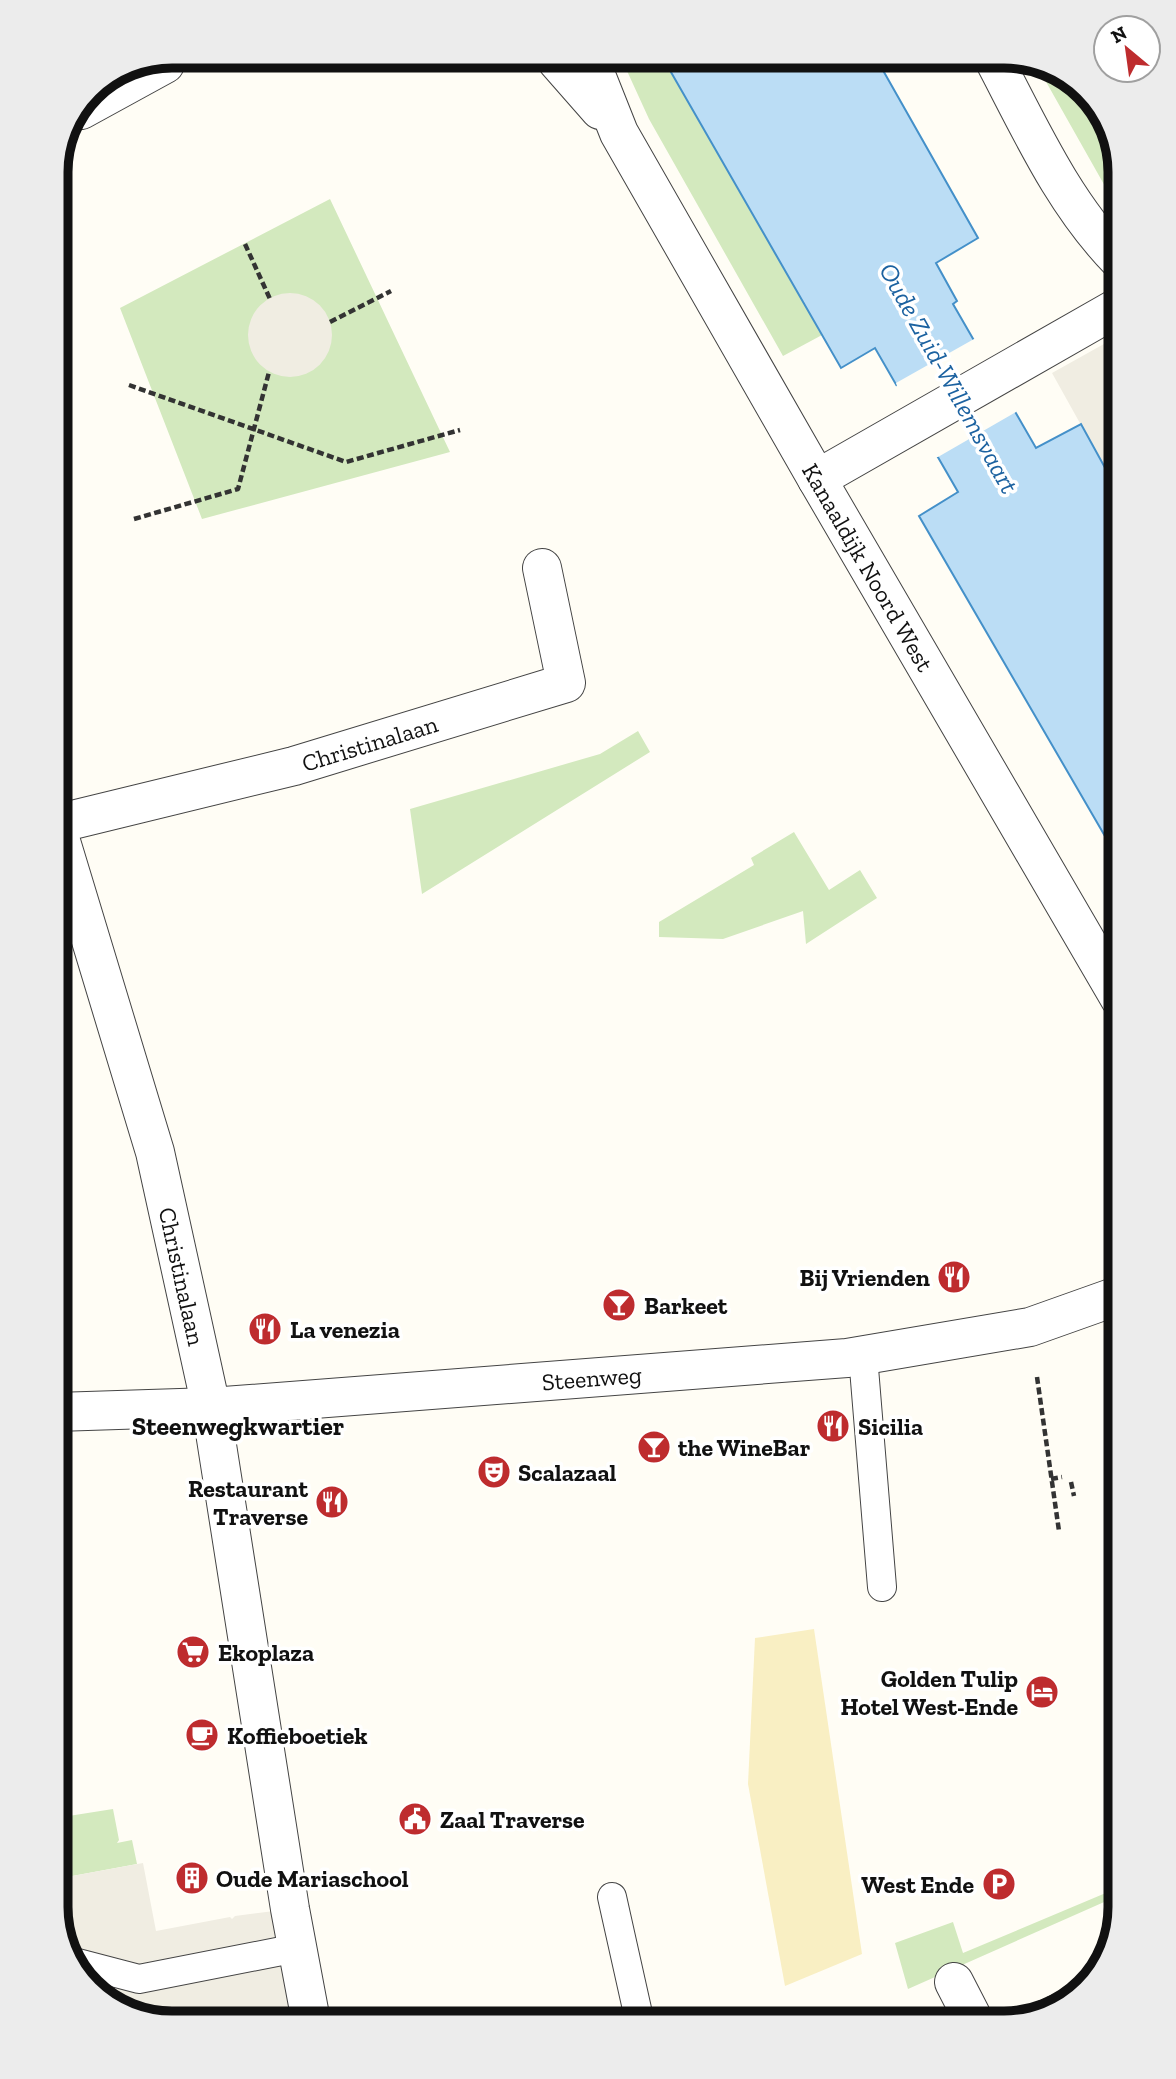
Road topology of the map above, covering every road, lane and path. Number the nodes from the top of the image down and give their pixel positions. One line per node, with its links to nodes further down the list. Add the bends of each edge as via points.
1 (563, 68): 6 (street, Kanaaldijk Noord West)
2 (593, 68): 6 (street, Kanaaldijk Noord West)
3 (998, 68): 8 (street, via 1066,194)
4 (154, 70): 5 (street)
5 (97, 101)
6 (619, 133): 17 (street, Kanaaldijk Noord West)
7 (245, 244): 10 (path)
8 (1108, 249)
9 (391, 291): 12 (path)
10 (270, 299)
11 (1108, 313): 17 (street)
12 (330, 322)
13 (269, 372): 15 (path)
14 (129, 385): 15 (path)
15 (253, 429): 16 (path, via 346,462); 18 (path, via 238,489)
16 (460, 430)
17 (817, 479): 22 (street, Kanaaldijk Noord West)
18 (134, 519)
19 (542, 568): 20 (street, Christinalaan, via 566,682 295,766)
20 (68, 821)
21 (68, 864): 26 (street, Christinalaan, via 155,1152)
22 (1108, 978)
23 (1108, 1299): 24 (street, Steenweg)
24 (1030, 1327): 25 (street, Steenweg); 29 (path)
25 (863, 1356): 26 (street, Steenweg); 33 (lane)
26 (211, 1407): 27 (street, Steenweg); 35 (street, Christinalaan)
27 (68, 1412)
28 (1062, 1477): 29 (path)
29 (1051, 1479): 32 (path)
30 (1071, 1482): 31 (path)
31 (1074, 1496)
32 (1059, 1531)
33 (882, 1587)
34 (612, 1898): 40 (lane)
35 (297, 1948): 36 (lane, via 139,1979); 39 (street, Christinalaan)
36 (87, 1965)
37 (1063, 1992): 38 (path)
38 (1027, 2008)
39 (309, 2011)
40 (637, 2011)

